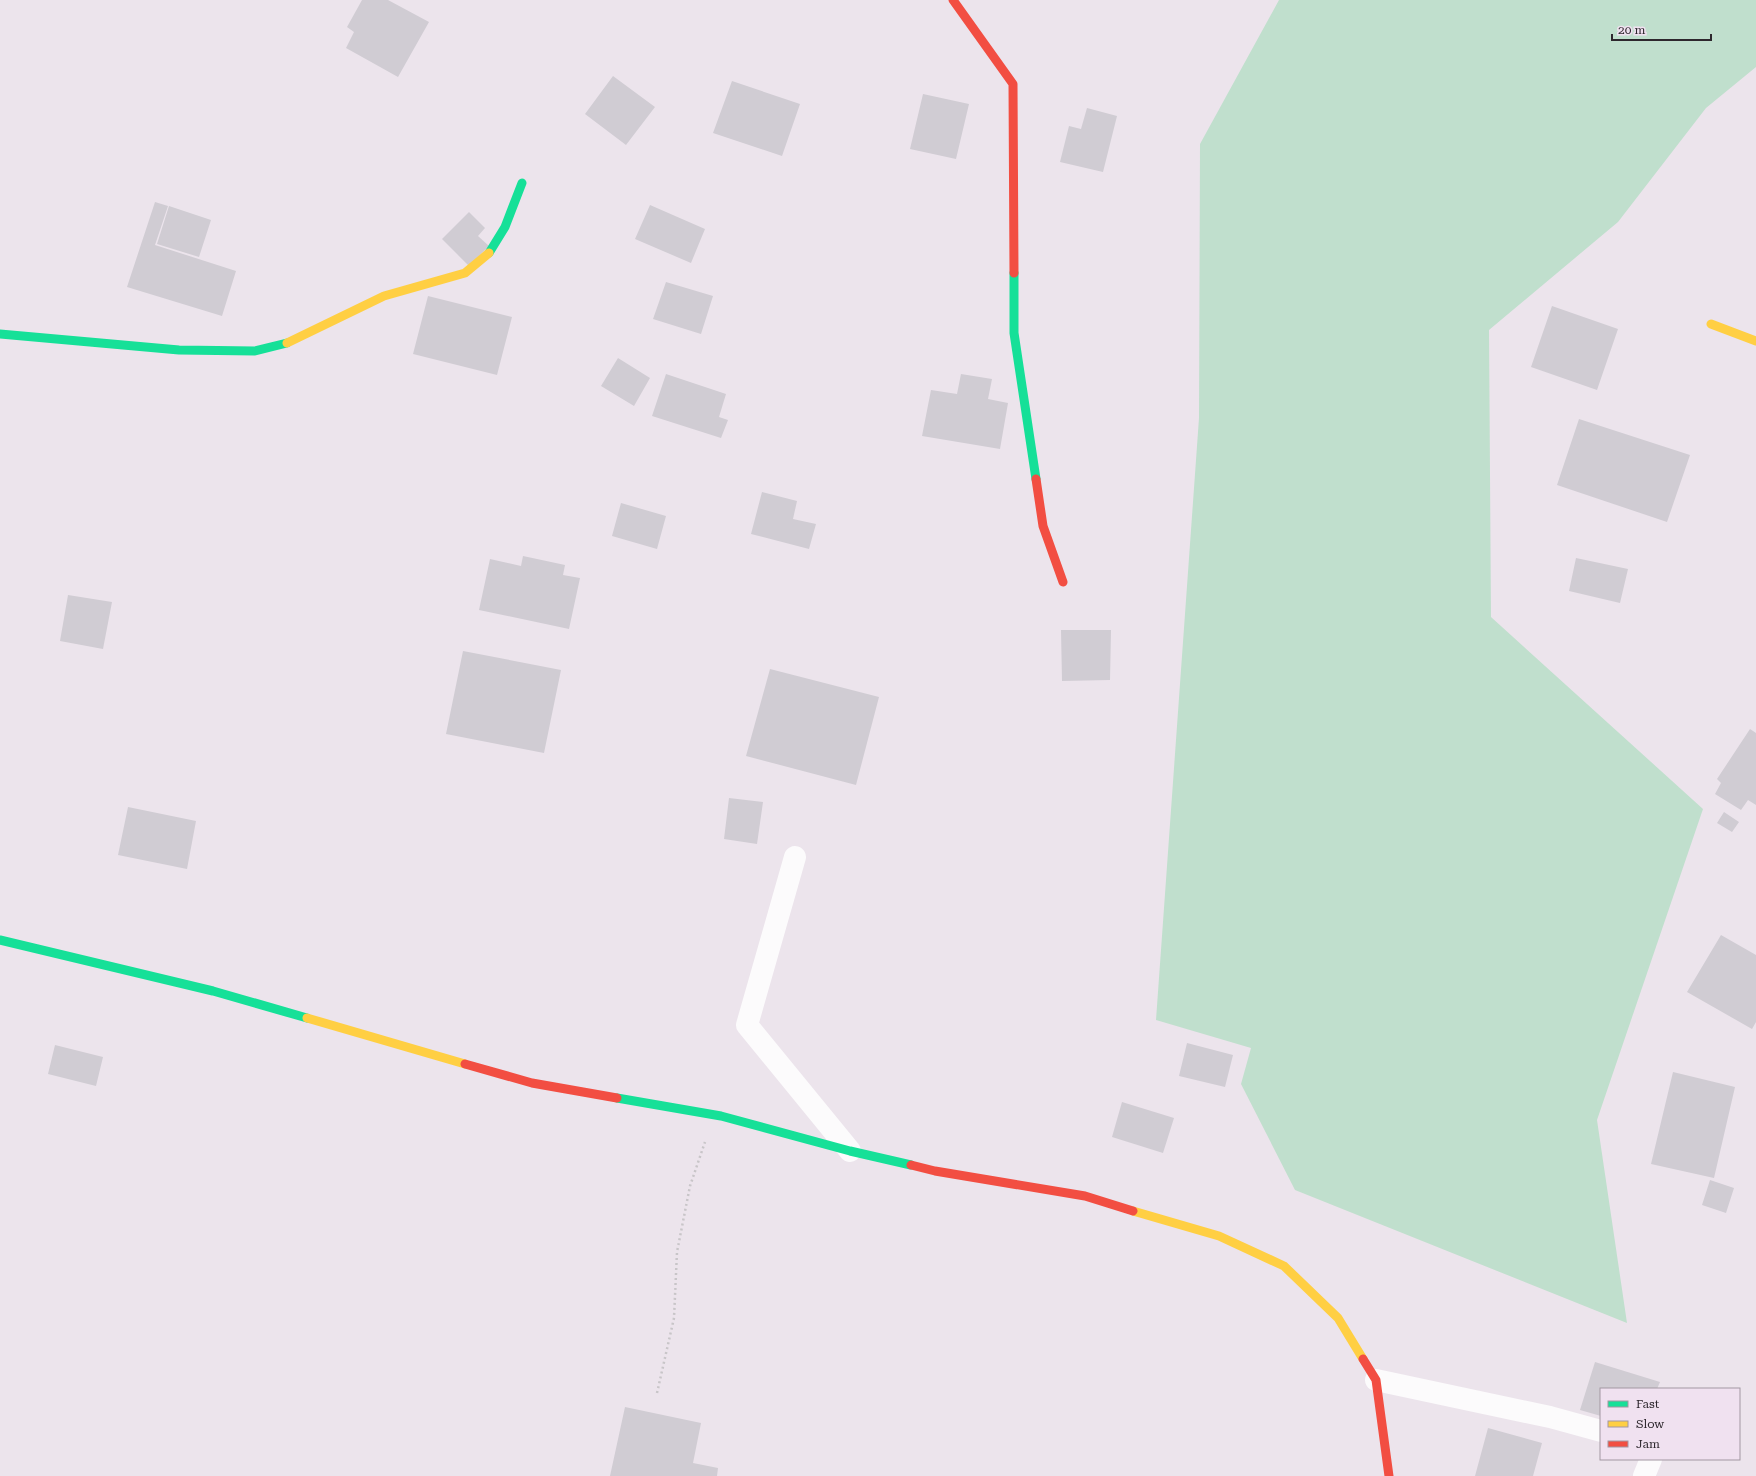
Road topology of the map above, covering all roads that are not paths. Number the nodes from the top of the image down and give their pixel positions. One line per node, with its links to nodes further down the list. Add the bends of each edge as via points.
1 (953, 0): 6 (street, via 1013,84 1014,333 1044,526)
2 (522, 184): 4 (street, via 505,227 488,254 465,273 384,296 292,342 255,351 179,350)
3 (1711, 324): 5 (street)
4 (0, 334)
5 (1756, 341)
6 (1063, 582)
7 (795, 857): 9 (street, via 747,1025)
8 (0, 940): 9 (street, via 213,991 532,1083 715,1115)
9 (850, 1151): 10 (street, via 935,1171 1085,1196 1219,1236 1284,1266 1338,1318)
10 (1376, 1380): 11 (street, via 1550,1417); 13 (street)
11 (1600, 1431)
12 (1651, 1460): 14 (street)
13 (1388, 1476)
14 (1644, 1476)

